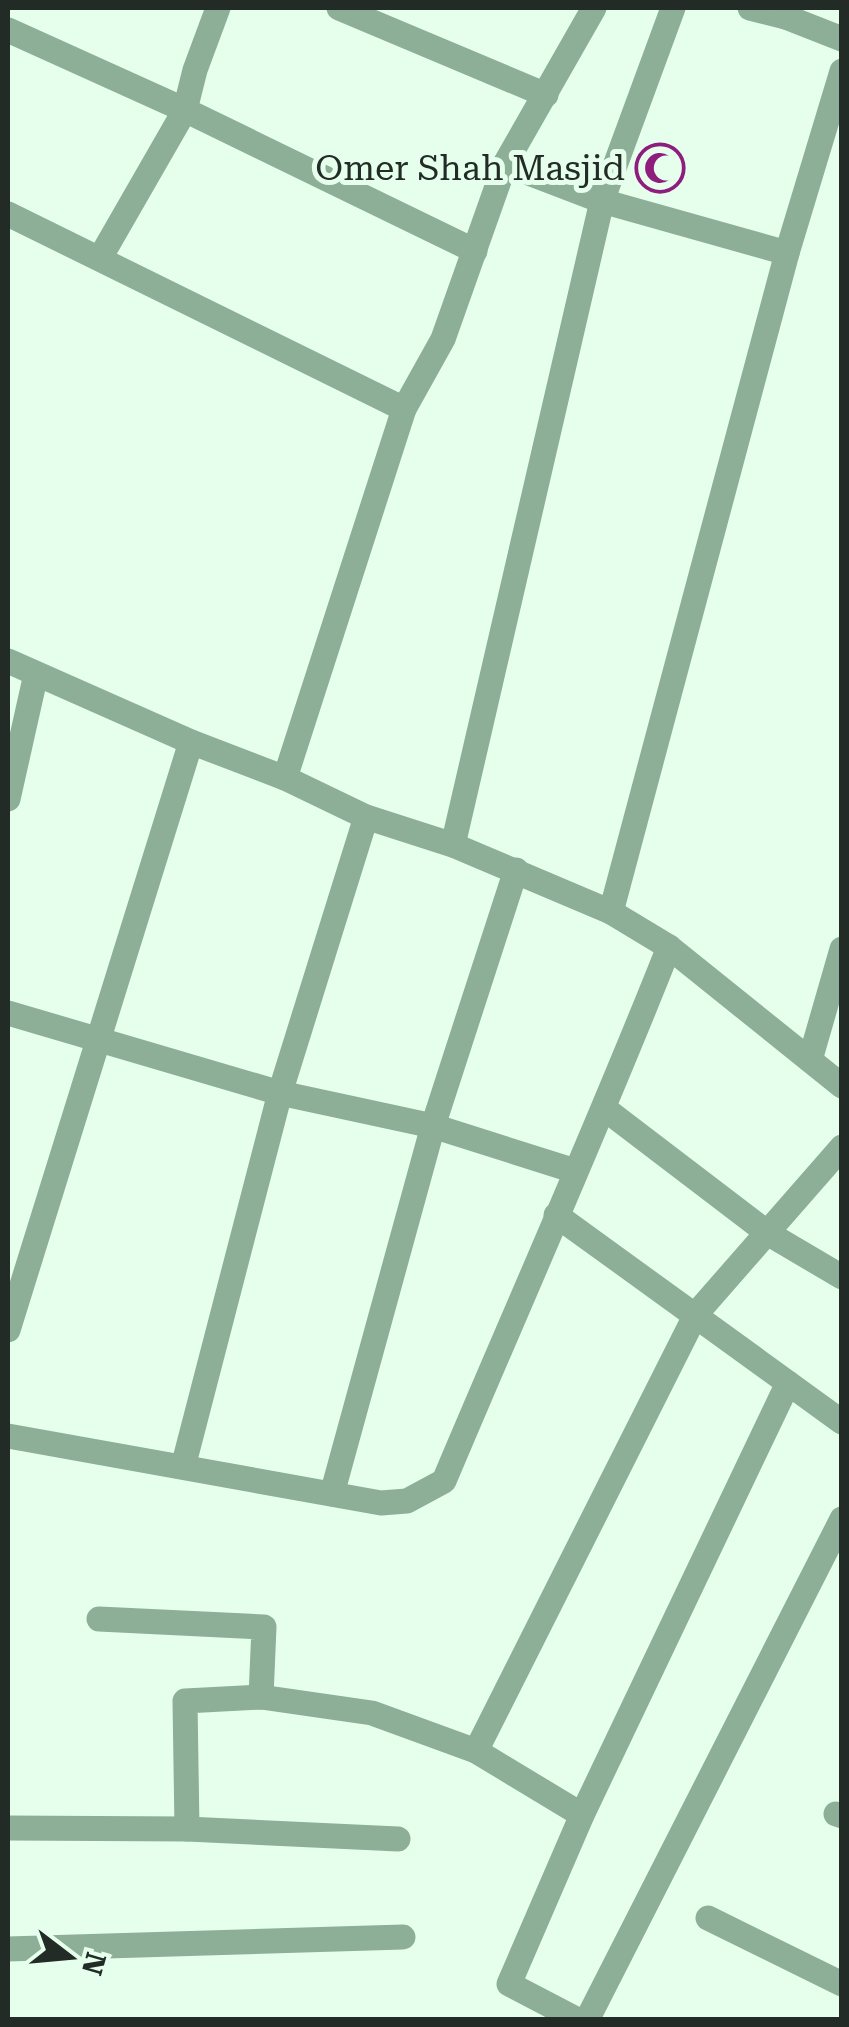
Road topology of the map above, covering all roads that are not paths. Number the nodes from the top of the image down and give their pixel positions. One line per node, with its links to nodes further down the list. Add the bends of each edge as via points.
1 (218, 8): 11 (street)
2 (594, 8): 10 (street)
3 (673, 8): 13 (street)
4 (750, 8): 6 (street)
5 (350, 10): 10 (street)
6 (788, 12): 8 (street)
7 (8, 30): 11 (street)
8 (842, 40)
9 (842, 71): 16 (street)
10 (546, 94): 12 (street)
11 (185, 110): 15 (street); 17 (street)
12 (506, 164): 13 (street); 15 (street)
13 (602, 201): 16 (street); 25 (street)
14 (8, 214): 17 (street)
15 (475, 252): 18 (street, via 443,339)
16 (787, 254): 27 (street)
17 (100, 258): 18 (street)
18 (404, 409): 22 (street)
19 (8, 661): 20 (street)
20 (36, 674): 21 (street); 23 (street)
21 (191, 742): 22 (street); 31 (street)
22 (284, 778): 24 (street)
23 (8, 799)
24 (366, 817): 25 (street); 34 (street)
25 (453, 845): 26 (street)
26 (516, 870): 27 (street); 36 (street)
27 (611, 912): 28 (street)
28 (669, 947): 32 (street); 35 (street)
29 (842, 949): 32 (street)
30 (8, 1013): 31 (street)
31 (98, 1041): 34 (street); 43 (street)
32 (810, 1060): 33 (street)
33 (842, 1086)
34 (280, 1093): 36 (street); 47 (street)
35 (605, 1108): 38 (street); 40 (street)
36 (433, 1126): 38 (street); 48 (street)
37 (842, 1148): 40 (street)
38 (575, 1170): 39 (street)
39 (556, 1215): 42 (street); 48 (street, via 444,1481 407,1501)
40 (769, 1234): 41 (street); 42 (street)
41 (842, 1278)
42 (696, 1314): 44 (street); 52 (street)
43 (8, 1330)
44 (788, 1384): 45 (street); 53 (street)
45 (842, 1422)
46 (8, 1436): 47 (street)
47 (183, 1467): 48 (street)
48 (332, 1494)
49 (842, 1519): 62 (street)
50 (99, 1619): 51 (street, via 264,1627)
51 (261, 1697): 52 (street, via 372,1713); 55 (street, via 185,1701)
52 (476, 1751): 53 (street)
53 (582, 1816): 61 (street, via 509,1984)
54 (8, 1828): 55 (street)
55 (186, 1830): 56 (street)
56 (398, 1838)
57 (708, 1918): 60 (street)
58 (404, 1937): 59 (street)
59 (8, 1948)
60 (842, 1984)
61 (578, 2020)
62 (587, 2020)

